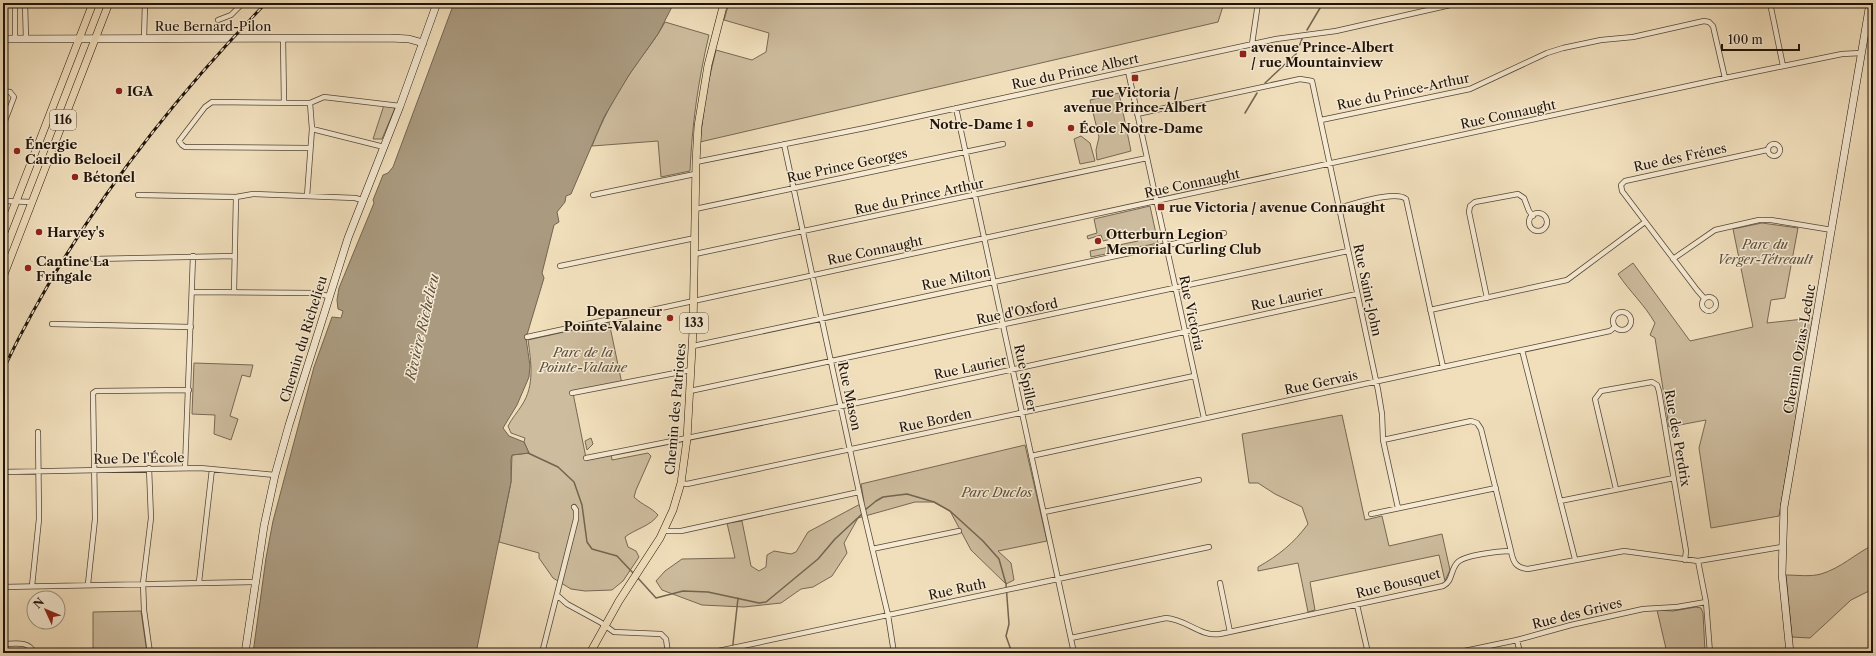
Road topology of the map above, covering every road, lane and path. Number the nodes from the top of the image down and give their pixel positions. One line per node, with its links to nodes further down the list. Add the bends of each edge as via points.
1 (15, 3): 18 (street)
2 (25, 3): 19 (street)
3 (94, 3): 20 (main road, 116)
4 (109, 3): 14 (main road, 116)
5 (145, 3): 15 (street)
6 (243, 3): 13 (street, via 232,15)
7 (437, 3): 21 (street, Chemin du Richelieu)
8 (724, 3): 43 (main road, Chemin des Patriotes / 133, via 702,95)
9 (1258, 3): 22 (street)
10 (1459, 3): 22 (street, Rue du Prince Albert, via 1336,31)
11 (1770, 3): 24 (street)
12 (1870, 3): 23 (street, Chemin Ozias-Leduc)
13 (218, 20)
14 (94, 38): 15 (street, Rue Bernard-Pilon); 20 (street, Rue Bernard-Pilon); 55 (main road, 116)
15 (144, 38): 16 (street, Rue Bernard-Pilon)
16 (283, 38): 21 (street, Rue Bernard-Pilon, via 409,39); 28 (street)
17 (3, 39): 18 (street, Rue Bernard-Pilon)
18 (15, 39): 19 (street, Rue Bernard-Pilon)
19 (26, 39): 20 (street, Rue Bernard-Pilon)
20 (80, 39): 54 (main road, 116)
21 (423, 43): 30 (street, Chemin du Richelieu)
22 (1252, 44): 25 (street, Rue du Prince Albert)
23 (1861, 53): 24 (street, Rue Connaught, via 1846,53); 61 (street, Chemin Ozias-Leduc)
24 (1783, 66): 26 (street, Rue Connaught)
25 (1128, 71): 31 (street, Rue du Prince Albert); 32 (street, Rue Victoria)
26 (1725, 78): 33 (street, Rue du Prince-Arthur, via 1713,26 1704,21 1633,37 1601,40 1559,49 1470,89); 44 (street, Rue Connaught)
27 (3, 91): 34 (street, via 10,92 14,98)
28 (284, 103): 29 (street); 39 (street, via 210,102 181,137 180,143 189,147)
29 (310, 103): 30 (street, via 327,97); 35 (street)
30 (400, 106): 38 (street, Chemin du Richelieu)
31 (956, 108): 36 (street, Rue du Prince Albert); 41 (street, Rue Spiller)
32 (1137, 114): 33 (street, Rue Saint-John, via 1309,79 1314,84); 42 (street, Rue Victoria)
33 (1321, 120): 44 (street, Rue Saint-John)
34 (3, 126)
35 (312, 129): 38 (street); 39 (street)
36 (784, 144): 43 (street, Rue du Prince Albert); 46 (street, Rue Mason)
37 (1003, 144): 41 (street, Rue Prince Georges)
38 (384, 147): 52 (street, Chemin du Richelieu)
39 (309, 148): 50 (street)
40 (1767, 150): 60 (street, Rue des Frénes, via 1623,182 1621,190)
41 (966, 151): 46 (street, Rue Prince Georges); 48 (street, Rue Spiller)
42 (1147, 158): 48 (street, Rue du Prince Arthur); 56 (street, Rue Victoria)
43 (696, 162): 45 (main road, Chemin des Patriotes / 133)
44 (1330, 164): 56 (street, Rue Connaught); 58 (street, Rue Saint-John)
45 (695, 174): 47 (street); 57 (main road, Chemin des Patriotes / 133)
46 (794, 188): 57 (street, Rue Prince Georges); 62 (street, Rue Mason)
47 (593, 195)
48 (975, 195): 62 (street, Rue du Prince Arthur); 66 (street, Rue Spiller)
49 (138, 196): 51 (street)
50 (307, 196): 51 (street, via 253,194); 52 (street)
51 (236, 197): 71 (street)
52 (362, 200): 82 (street, Chemin du Richelieu)
53 (3, 201): 54 (street)
54 (16, 201): 55 (street); 64 (main road, 116)
55 (32, 202): 76 (main road, 116)
56 (1157, 202): 66 (street, Rue Connaught); 67 (street, Rue Victoria)
57 (695, 208): 65 (main road, Chemin des Patriotes / 133)
58 (1339, 208): 68 (street, Rue Saint-John); 86 (street, via 1402,196 1407,202)
59 (1533, 216): 83 (street, via 1524,198 1518,194 1475,202 1470,206 1469,212)
60 (1645, 222): 73 (street, Rue des Frénes); 83 (street, via 1567,280)
61 (1832, 230): 73 (street, via 1758,220 1716,230); 135 (street, Chemin Ozias-Leduc, via 1785,496)
62 (804, 232): 69 (street, Rue du Prince Arthur); 75 (street, Rue Mason)
63 (1224, 233): 67 (street, Rue Milton)
64 (3, 235)
65 (695, 238): 69 (main road, Chemin des Patriotes / 133); 74 (street)
66 (984, 238): 75 (street, Rue Connaught); 77 (street, Rue Spiller)
67 (1167, 245): 77 (street, Rue Milton); 78 (street, Rue Victoria)
68 (1348, 251): 78 (street, Rue d'Oxford); 81 (street, Rue Saint-John)
69 (695, 254): 85 (main road, Chemin des Patriotes / 133)
70 (193, 256): 71 (street); 72 (street); 79 (street)
71 (234, 256): 80 (street)
72 (93, 259)
73 (1673, 259): 84 (street, Rue des Frénes)
74 (560, 266)
75 (813, 275): 85 (street, Rue Connaught); 87 (street, Rue Mason)
76 (3, 277)
77 (994, 282): 87 (street, Rue Milton); 89 (street, Rue Spiller)
78 (1176, 288): 89 (street, Rue d'Oxford); 92 (street, Rue Victoria)
79 (192, 292): 80 (street); 90 (street)
80 (234, 292): 82 (street, via 315,293)
81 (1357, 294): 92 (street, Rue Laurier); 101 (street, Rue Saint-John)
82 (328, 296): 120 (street, Chemin du Richelieu)
83 (1487, 298): 86 (street)
84 (1704, 298)
85 (694, 302): 93 (street, Rue Connaught); 94 (main road, Chemin des Patriotes / 133)
86 (1430, 310): 97 (street)
87 (822, 318): 94 (street, Rue Milton); 96 (street, Rue Mason)
88 (52, 324): 90 (street)
89 (1003, 326): 96 (street, Rue d'Oxford); 99 (street, Rue Spiller)
90 (191, 327): 102 (street)
91 (1615, 327): 91 (street, Rue Gervais, via 1620,330 1628,328 1631,324 1629,316 1623,312 1617,313 1613,321); 95 (street, Rue Gervais, via 1610,332)
92 (1186, 331): 99 (street, Rue Laurier); 100 (street, Rue Victoria)
93 (527, 337)
94 (693, 346): 98 (main road, Chemin des Patriotes / 133)
95 (1522, 350): 97 (street, Rue Gervais); 127 (street)
96 (832, 362): 103 (street, Rue d'Oxford); 105 (street, Rue Mason)
97 (1443, 367): 101 (street, Rue Gervais)
98 (691, 370): 103 (main road, Chemin des Patriotes / 133); 104 (street)
99 (1013, 370): 105 (street, Rue Laurier); 106 (street, Rue Spiller)
100 (1194, 376): 106 (street, Rue Borden); 107 (street, Rue Victoria)
101 (1376, 381): 107 (street, Rue Gervais); 110 (street, Rue Saint-John, via 1382,414)
102 (189, 390): 115 (street); 117 (street, via 94,392)
103 (690, 391): 109 (main road, Chemin des Patriotes / 133)
104 (572, 393)
105 (841, 406): 109 (street, Rue Laurier); 111 (street, Rue Mason)
106 (1022, 413): 111 (street, Rue Borden); 112 (street, Rue Spiller)
107 (1204, 418): 112 (street, Rue Gervais)
108 (38, 432): 118 (street)
109 (687, 439): 113 (street, Rue Laurier); 123 (main road, Chemin des Patriotes / 133)
110 (1383, 440): 124 (street, via 1476,422 1481,427); 129 (street, Rue Saint-John)
111 (850, 449): 123 (street, Rue Borden, via 687,484); 126 (street, Rue Mason)
112 (1031, 456): 130 (street, Rue Spiller)
113 (586, 458)
114 (149, 468): 115 (street, Rue De l'École); 117 (street, Rue De l'École); 144 (street, via 151,513)
115 (185, 468): 116 (street, Rue De l'École)
116 (212, 468): 120 (street, Rue De l'École); 142 (street)
117 (94, 470): 118 (street, Rue De l'École); 146 (street, via 96,519)
118 (38, 471): 119 (street, Rue De l'École); 148 (street, via 38,523)
119 (3, 472)
120 (275, 475): 143 (street, Chemin du Richelieu)
121 (1674, 478): 125 (street); 125 (street, Rue des Perdrix, via 1659,388 1655,383 1646,381 1601,391 1595,398); 139 (street, Rue des Perdrix, via 1686,551)
122 (1199, 480): 130 (street)
123 (681, 483): 132 (main road, Chemin des Patriotes / 133)
124 (1496, 488): 129 (street); 137 (street)
125 (1616, 489): 127 (street)
126 (859, 492): 132 (street, via 681,531); 136 (street, Rue Mason)
127 (1560, 501): 138 (street)
128 (574, 507): 149 (street, via 576,519)
129 (1398, 508): 131 (street)
130 (1044, 512): 141 (street, Rue Spiller)
131 (1371, 514)
132 (664, 531): 153 (main road, Chemin des Patriotes / 133)
133 (959, 531): 136 (street)
134 (1209, 547): 141 (street, Rue Ruth)
135 (1782, 547): 140 (street); 171 (street, Chemin Ozias-Leduc, via 1782,584)
136 (872, 549): 152 (street, Rue Mason)
137 (1511, 551): 138 (street, via 1513,562 1523,568); 151 (street, Rue Bousquet, via 1461,560 1454,566 1450,580 1443,586)
138 (1575, 559): 139 (street, via 1628,550)
139 (1685, 560): 140 (street)
140 (1698, 561): 150 (street)
141 (1058, 579): 152 (street, Rue Ruth); 155 (street, Rue Spiller)
142 (199, 582): 143 (street); 144 (street)
143 (254, 582): 160 (street, Chemin du Richelieu)
144 (143, 583): 146 (street); 159 (street)
145 (1220, 583): 154 (street)
146 (88, 584): 148 (street)
147 (3, 586): 148 (street)
148 (32, 586)
149 (558, 596): 153 (street, via 571,607); 161 (street)
150 (1706, 602): 156 (street, Rue des Grives, via 1643,609); 170 (street)
151 (1358, 605): 154 (street, Rue Bousquet); 167 (street)
152 (888, 615): 164 (street, Rue Ruth); 165 (street, Rue Mason)
153 (604, 626): 162 (main road, Chemin des Patriotes / 133); 163 (street, via 614,632 661,634 666,639)
154 (1230, 632): 155 (street, Rue Bousquet, via 1208,634 1178,620 1166,618)
155 (1071, 638): 166 (street, Rue Spiller)
156 (1517, 640): 168 (street, Rue des Grives); 169 (street)
157 (3, 644): 158 (street, via 26,645 31,647)
158 (34, 653)
159 (150, 653)
160 (245, 653)
161 (542, 653)
162 (590, 653)
163 (668, 653)
164 (709, 653)
165 (894, 653)
166 (1074, 653)
167 (1368, 653)
168 (1455, 653)
169 (1520, 653)
170 (1710, 653)
171 (1790, 653)

